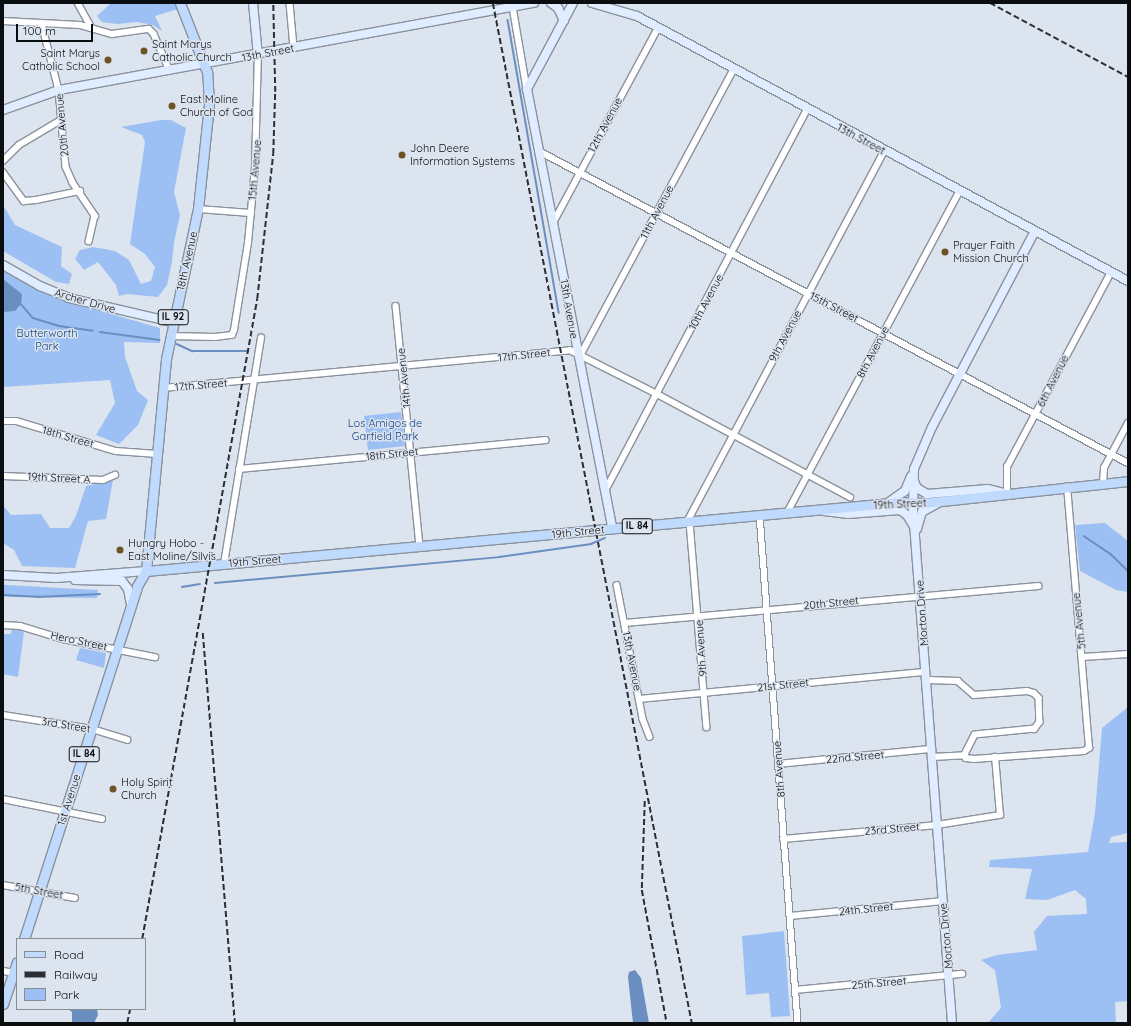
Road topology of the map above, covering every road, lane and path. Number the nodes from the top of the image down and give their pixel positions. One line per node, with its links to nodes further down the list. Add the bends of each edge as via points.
1 (78, 3): 14 (street)
2 (180, 3): 18 (main road, 18th Avenue / IL 92)
3 (253, 3): 17 (street, 15th Avenue)
4 (290, 3): 16 (street)
5 (534, 3): 10 (street, 13th Street)
6 (552, 3): 12 (street, via 558,8)
7 (573, 3): 12 (street)
8 (592, 3): 9 (street, 13th Street)
9 (609, 6): 15 (street, 13th Street, via 637,16)
10 (513, 7): 16 (street, 13th Street); 21 (street, 13th Avenue)
11 (3, 21): 13 (street)
12 (564, 21): 21 (street)
13 (42, 24): 14 (street); 22 (street, 20th Avenue)
14 (92, 26): 20 (street, via 112,34 149,29 154,34)
15 (658, 28): 19 (street, 13th Street); 30 (street, 12th Avenue)
16 (294, 48): 17 (street, 13th Street)
17 (258, 56): 18 (street, 13th Street); 34 (street, 15th Avenue, via 258,134)
18 (205, 65): 20 (street, 13th Street); 33 (main road, 18th Avenue / IL 92, via 210,94)
19 (733, 70): 24 (street, 13th Street); 35 (street, 11th Avenue)
20 (170, 71): 22 (street, 13th Street)
21 (527, 89): 26 (street, 13th Avenue)
22 (60, 90): 23 (street, 13th Street); 25 (street, 20th Avenue)
23 (3, 110)
24 (807, 110): 27 (street, 13th Street); 39 (street, 10th Avenue)
25 (61, 120): 28 (street, via 19,145); 31 (street, 20th Avenue, via 66,167 73,183)
26 (539, 151): 30 (street, 15th Street); 36 (street, 13th Avenue)
27 (884, 152): 32 (street, 13th Street); 43 (street, 9th Avenue)
28 (3, 162)
29 (3, 172): 31 (street, via 24,201)
30 (581, 172): 35 (street, 15th Street); 36 (street, 12th Avenue)
31 (80, 190): 38 (street, 20th Avenue, via 95,216)
32 (959, 192): 37 (street, 13th Street); 46 (street, 8th Avenue)
33 (198, 208): 34 (street); 45 (main road, 18th Avenue / IL 92)
34 (251, 213): 47 (street, 15th Avenue, via 232,336)
35 (656, 213): 39 (street, 15th Street); 49 (street, 11th Avenue)
36 (553, 223): 49 (street, 13th Avenue)
37 (1035, 232): 41 (street, 13th Street); 51 (street, Morton Drive)
38 (88, 241)
39 (732, 254): 43 (street, 15th Street); 54 (street, 10th Avenue)
40 (3, 265): 45 (street, Archer Drive, via 40,286 69,298)
41 (1110, 272): 42 (street, 13th Street); 55 (street, 6th Avenue)
42 (1128, 281)
43 (808, 294): 46 (street, 15th Street); 58 (street, 9th Avenue)
44 (396, 306): 50 (street, 14th Avenue)
45 (172, 322): 47 (main road, 18th Avenue / IL 92)
46 (884, 333): 51 (street, 15th Street); 66 (street, 8th Avenue)
47 (170, 336): 53 (main road, 18th Avenue / IL 92)
48 (261, 338): 52 (street)
49 (579, 353): 50 (street, 17th Street); 54 (street); 74 (street, 13th Avenue)
50 (404, 366): 52 (street, 17th Street); 60 (street, 14th Avenue)
51 (959, 374): 55 (street, 15th Street); 63 (street, Morton Drive)
52 (254, 380): 53 (street, 17th Street); 65 (street)
53 (163, 388): 61 (main road, 18th Avenue / IL 92)
54 (657, 394): 58 (street); 74 (street, 10th Avenue)
55 (1036, 415): 62 (street, 15th Street); 73 (street, 6th Avenue, via 1007,467)
56 (3, 421): 61 (street, 18th Street, via 16,421 116,451)
57 (1128, 423): 62 (street)
58 (732, 435): 66 (street); 82 (street, 9th Avenue)
59 (546, 440): 60 (street, 18th Street)
60 (411, 452): 65 (street, 18th Street); 85 (street, 14th Avenue)
61 (157, 454): 87 (main road, 18th Avenue / IL 92)
62 (1111, 455): 64 (street, 15th Street); 71 (street, via 1104,468)
63 (916, 462): 69 (street, Morton Drive); 78 (street, via 905,491 896,500)
64 (1128, 463)
65 (239, 469): 86 (street)
66 (809, 474): 75 (street); 80 (street, 8th Avenue)
67 (115, 475): 68 (street, 19th Street A, via 103,480)
68 (3, 476)
69 (914, 478): 73 (street, via 917,488 927,494 988,489); 77 (street, Morton Drive)
70 (1128, 481): 71 (main road, 19th Street / IL 84)
71 (1103, 484): 72 (main road, 19th Street / IL 84)
72 (1067, 487): 73 (main road, 19th Street / IL 84); 101 (street, 5th Avenue)
73 (1005, 492): 76 (main road, 19th Street / IL 84)
74 (604, 493): 83 (street, 13th Avenue)
75 (850, 497)
76 (942, 501): 77 (main road, 19th Street / IL 84); 84 (street, via 922,512)
77 (914, 502): 78 (main road, 19th Street / IL 84); 84 (street, Morton Drive)
78 (887, 504): 79 (main road, 19th Street / IL 84)
79 (818, 510): 80 (main road, 19th Street / IL 84); 84 (street, via 848,514 900,510 907,514)
80 (787, 513): 81 (main road, 19th Street / IL 84)
81 (760, 515): 82 (main road, 19th Street / IL 84); 94 (street, 8th Avenue)
82 (689, 522): 83 (main road, 19th Street / IL 84); 95 (street, 9th Avenue)
83 (612, 528): 85 (main road, 19th Street / IL 84)
84 (915, 532): 92 (street, Morton Drive)
85 (420, 546): 86 (main road, 19th Street / IL 84)
86 (224, 564): 87 (main road, 19th Street / IL 84)
87 (146, 571): 89 (street); 93 (main road, 1st Avenue / IL 84, via 137,586)
88 (3, 576): 89 (street)
89 (56, 578): 93 (street, via 120,580 128,588)
90 (617, 585): 96 (street, 13th Avenue)
91 (1038, 586): 92 (street, 20th Street)
92 (920, 595): 94 (street, 20th Street); 102 (street, Morton Drive)
93 (131, 607): 98 (main road, 1st Avenue / IL 84)
94 (767, 610): 95 (street, 20th Street); 103 (street, 8th Avenue)
95 (698, 616): 96 (street, 20th Street); 104 (street, 9th Avenue)
96 (625, 623): 105 (street, 13th Avenue)
97 (3, 625): 98 (street, Hero Street, via 20,626 62,638)
98 (118, 649): 100 (street, Hero Street); 108 (main road, 1st Avenue / IL 84)
99 (1128, 654): 101 (street)
100 (155, 656)
101 (1083, 657): 111 (street, 5th Avenue, via 1090,741 1089,748)
102 (926, 676): 103 (street, 21st Street); 112 (street, Morton Drive); 113 (street, 21st Street, via 958,681 974,695 1031,691 1039,698 1040,722 1035,729 975,735)
103 (773, 686): 104 (street, 21st Street); 115 (street, 8th Avenue)
104 (705, 694): 105 (street, 21st Street); 107 (street, 9th Avenue)
105 (639, 700): 109 (street, 13th Avenue)
106 (3, 715): 108 (street, 3rd Street)
107 (707, 727)
108 (92, 729): 110 (street, 3rd Street); 117 (main road, 1st Avenue / IL 84)
109 (650, 737)
110 (127, 740)
111 (1084, 751): 114 (street, 22nd Street)
112 (932, 753): 113 (street, 22nd Street); 115 (street, 22nd Street); 119 (street, Morton Drive)
113 (964, 755): 114 (street, 22nd Street, via 970,759)
114 (995, 757): 119 (street, 23rd Street, via 1000,815)
115 (778, 764): 120 (street, 8th Avenue)
116 (3, 799): 117 (street)
117 (66, 811): 118 (street); 122 (main road, 1st Avenue / IL 84)
118 (102, 819)
119 (937, 825): 120 (street, 23rd Street); 124 (street, Morton Drive)
120 (783, 839): 125 (street, 8th Avenue)
121 (3, 885): 122 (street, 5th Street)
122 (40, 891): 123 (street, 5th Street); 126 (main road, 1st Avenue / IL 84)
123 (75, 898)
124 (943, 901): 125 (street, 24th Street); 130 (street, Morton Drive)
125 (790, 916): 131 (street, 8th Avenue)
126 (24, 938)
127 (3, 971): 128 (street)
128 (15, 973): 132 (main road)
129 (962, 974): 130 (street, 25th Street)
130 (949, 976): 131 (street, 25th Street); 134 (street, Morton Drive)
131 (795, 990): 133 (street, 8th Avenue)
132 (3, 1004)
133 (798, 1023)
134 (952, 1023)

